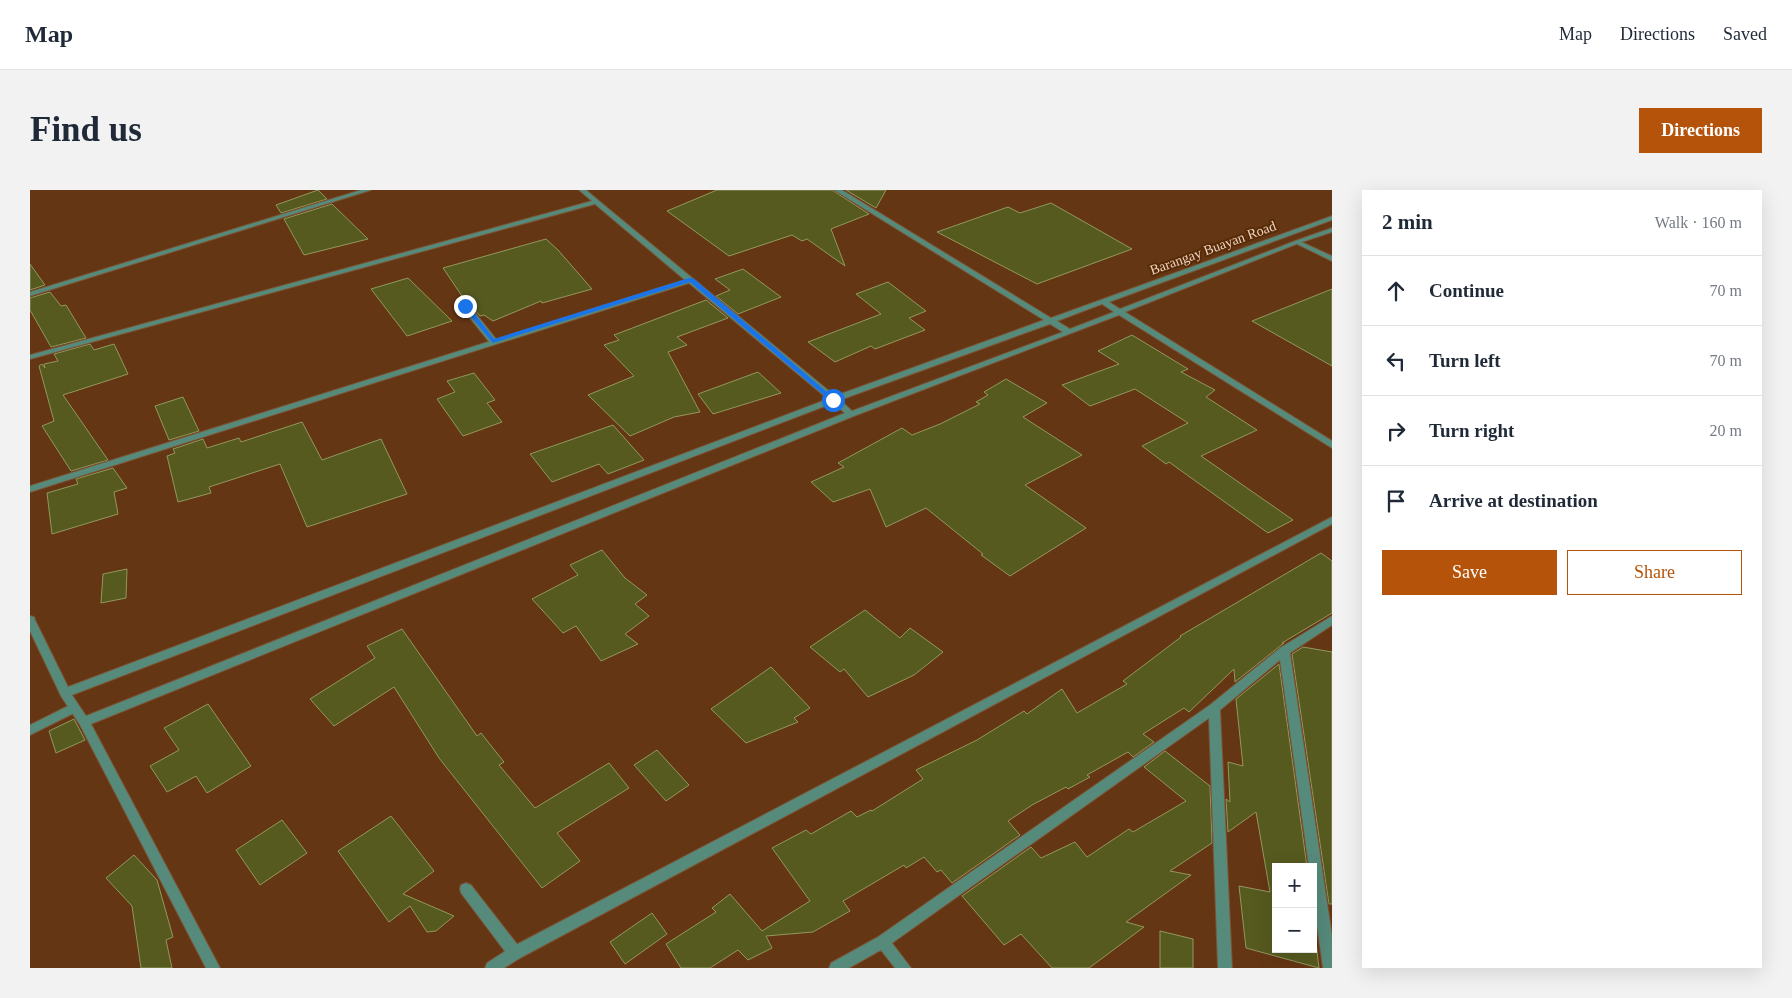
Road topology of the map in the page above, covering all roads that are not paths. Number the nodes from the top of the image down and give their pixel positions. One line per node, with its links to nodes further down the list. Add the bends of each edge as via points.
1 (368, 190): 10 (street)
2 (582, 190): 4 (street)
3 (837, 190): 14 (street)
4 (597, 202): 9 (street); 17 (street)
5 (1332, 218): 11 (street, Barangay Buayan Road)
6 (1332, 230): 7 (street)
7 (1297, 242): 8 (street); 13 (street)
8 (1332, 259)
9 (691, 280): 16 (street); 18 (street)
10 (30, 294)
11 (1102, 301): 13 (street); 14 (street, Barangay Buayan Road)
12 (465, 306): 16 (street)
13 (1122, 312): 15 (street); 20 (street)
14 (1050, 320): 15 (street); 18 (street, Barangay Buayan Road)
15 (1069, 332): 19 (street)
16 (493, 341): 21 (street)
17 (30, 357)
18 (833, 400): 19 (street); 26 (street, Barangay Buayan Road)
19 (851, 414): 29 (street)
20 (1332, 445)
21 (30, 489)
22 (1332, 520): 33 (street)
23 (30, 620): 26 (street)
24 (1332, 620): 25 (street)
25 (1284, 651): 28 (street); 39 (street)
26 (65, 693): 27 (street)
27 (74, 708): 29 (street); 30 (street)
28 (1214, 708): 32 (street); 38 (street)
29 (84, 722): 34 (street)
30 (30, 730)
31 (466, 889): 33 (street)
32 (883, 942): 36 (street); 37 (street)
33 (516, 953): 35 (street)
34 (213, 968)
35 (492, 968)
36 (836, 968)
37 (904, 968)
38 (1225, 968)
39 (1330, 968)

